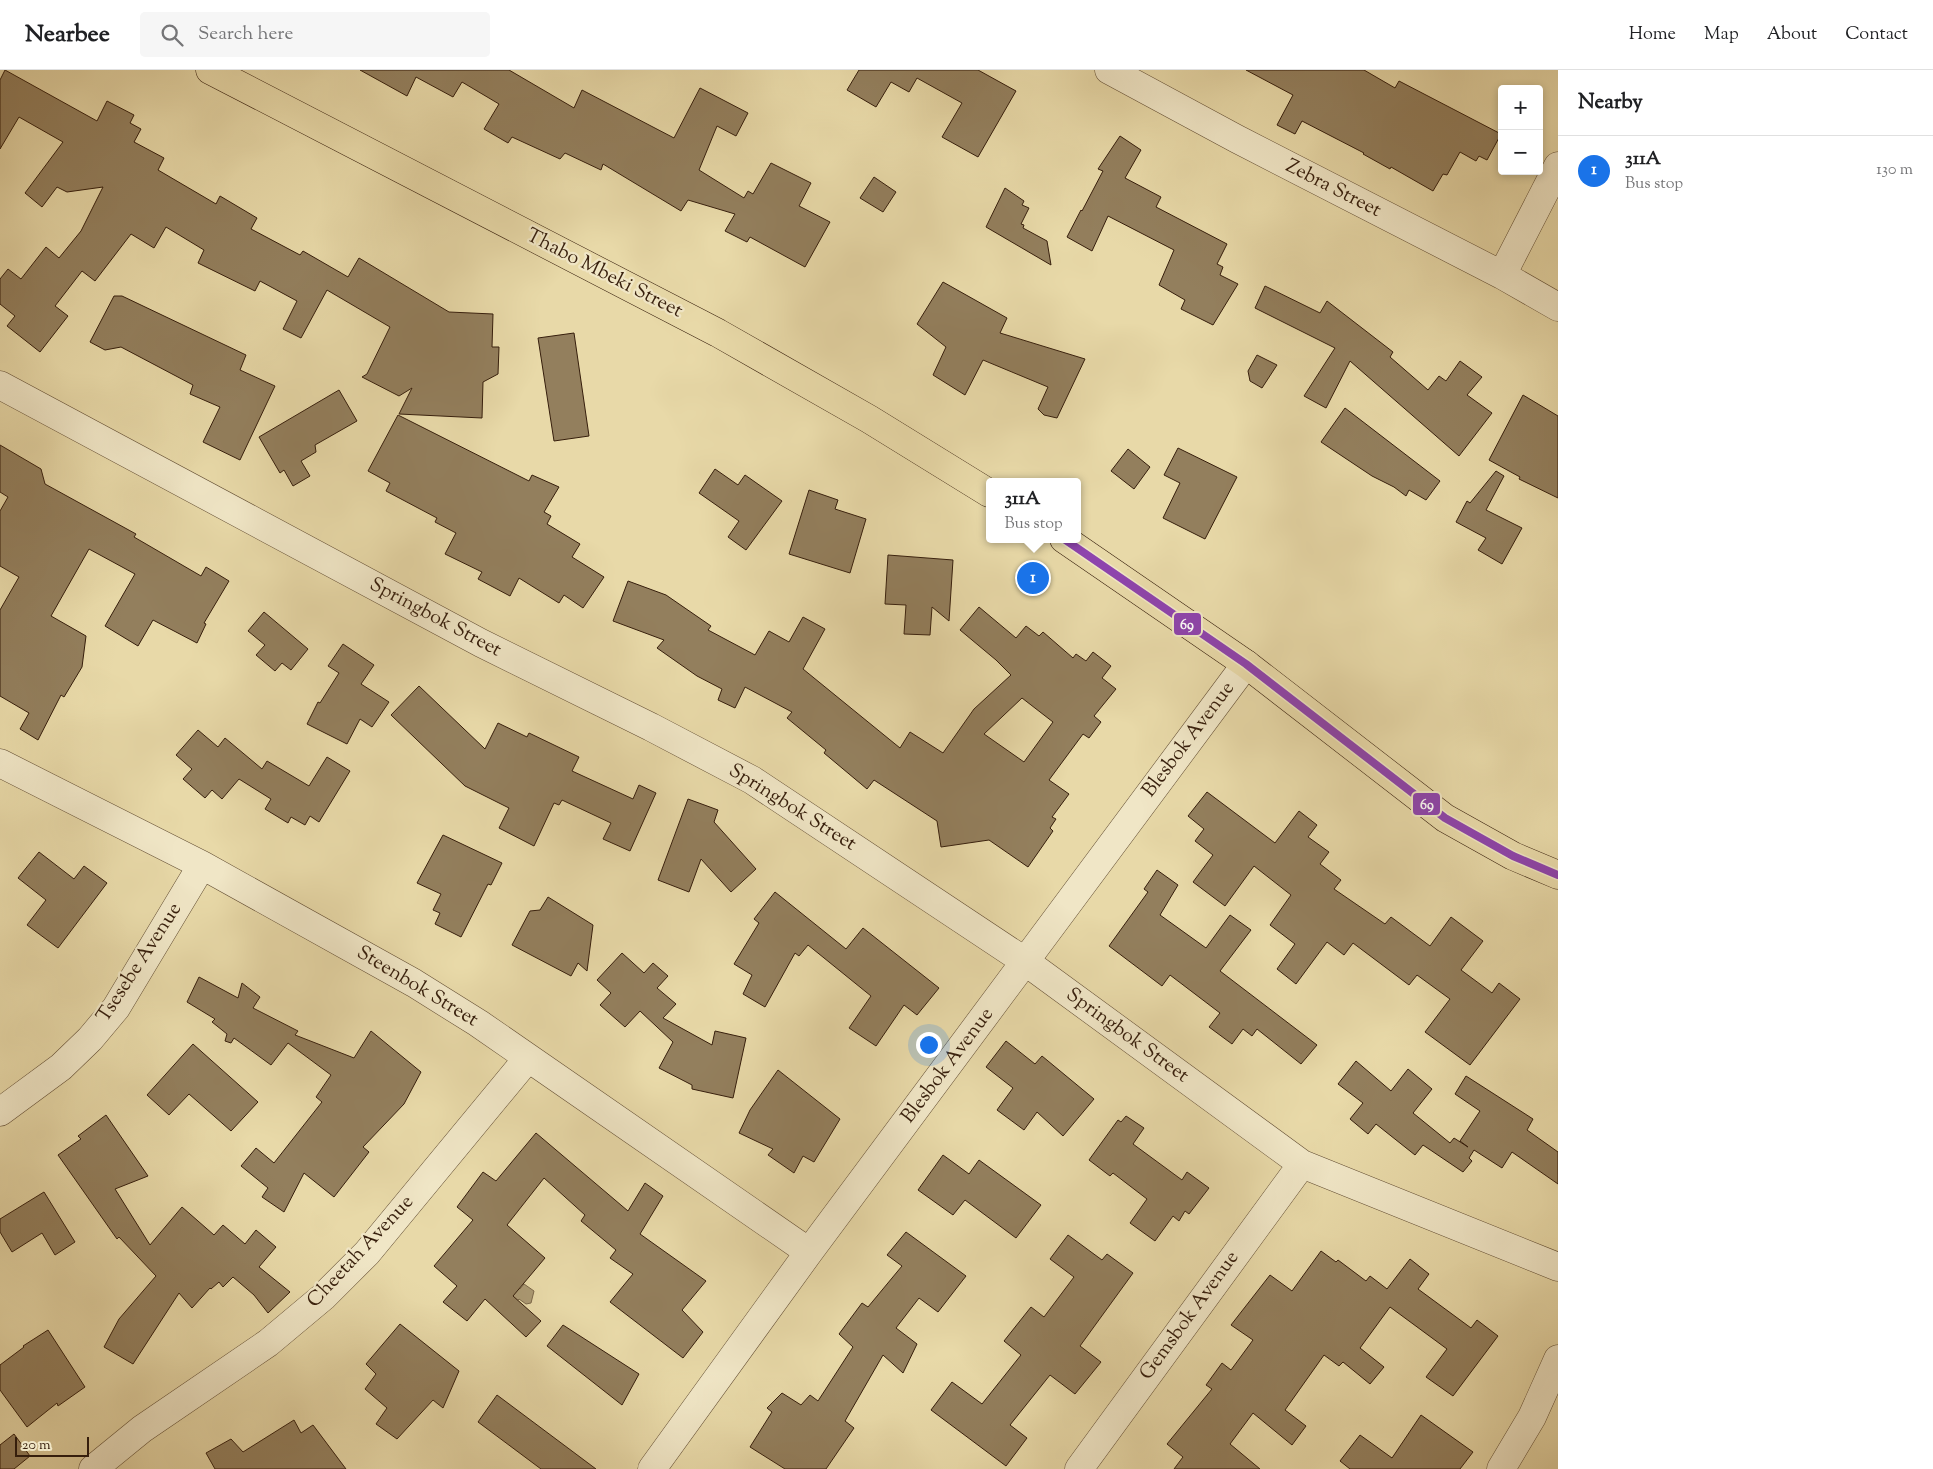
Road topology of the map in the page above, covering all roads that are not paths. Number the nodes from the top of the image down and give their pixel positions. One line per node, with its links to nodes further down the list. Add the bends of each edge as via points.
1 (210, 70): 7 (main road, Thabo Mbeki Street, via 718,333)
2 (1109, 70): 4 (street, Zebra Street)
3 (1558, 166): 4 (street)
4 (1502, 275): 5 (street, Zebra Street)
5 (1558, 307)
6 (0, 385): 13 (street, Springbok Street, via 481,643 752,780)
7 (986, 490)
8 (1070, 543): 9 (main road)
9 (1246, 664): 12 (main road, via 1445,818 1513,856); 13 (street, Blesbok Avenue)
10 (0, 764): 11 (street, Steenbok Street)
11 (202, 865): 14 (street, Steenbok Street, via 414,983); 15 (street, Tsesebe Avenue, via 116,1008 60,1067)
12 (1558, 875)
13 (1026, 962): 16 (street, Springbok Street); 17 (street, Blesbok Avenue)
14 (528, 1058): 17 (street, Steenbok Street); 20 (street, Cheetah Avenue, via 367,1253 334,1286 268,1343 142,1429)
15 (0, 1112)
16 (1302, 1164): 18 (street, Springbok Street); 22 (street, Gemsbok Avenue)
17 (809, 1252): 21 (street, Blesbok Avenue)
18 (1558, 1268)
19 (1558, 1359): 23 (street, via 1532,1417)
20 (93, 1469)
21 (652, 1469)
22 (1079, 1469)
23 (1501, 1469)

